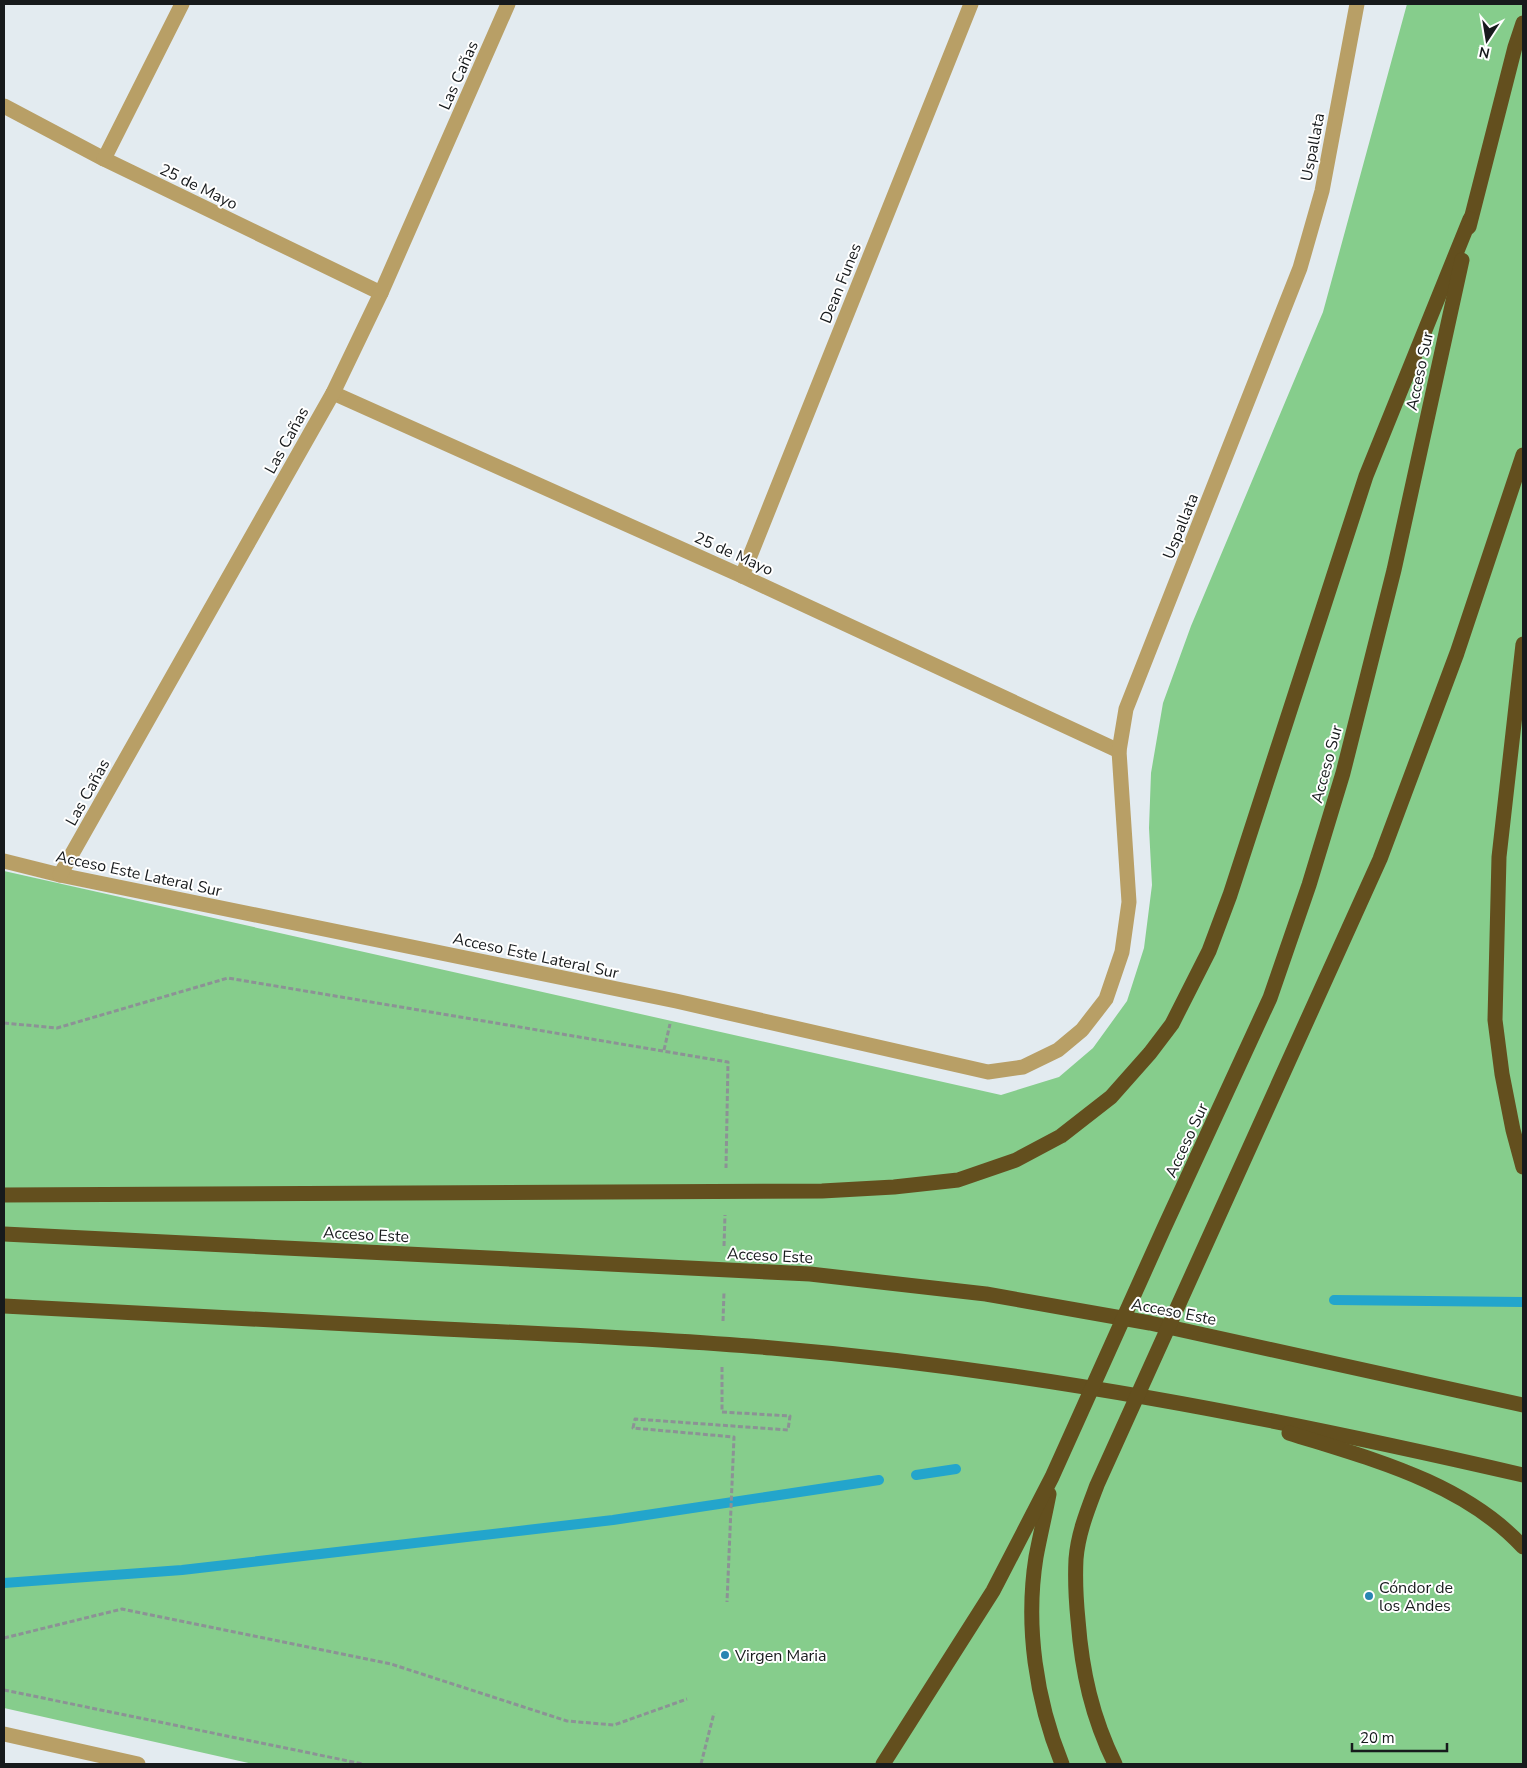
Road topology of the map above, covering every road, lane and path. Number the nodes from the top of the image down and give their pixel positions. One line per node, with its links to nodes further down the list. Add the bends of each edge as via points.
1 (182, 4): 7 (street)
2 (508, 4): 9 (street, Las Cañas)
3 (971, 4): 12 (street, Dean Funes)
4 (1358, 4): 14 (street, Uspallata, via 1322,191 1300,268 1126,709)
5 (1523, 23): 8 (highway, Acceso Sur)
6 (4, 106): 7 (street, 25 de Mayo)
7 (104, 159): 9 (street, 25 de Mayo)
8 (1470, 219): 21 (highway, via 1366,476 1230,896 1209,951 1172,1024 1150,1053 1111,1097 1061,1136 1016,1160 958,1180 885,1187 812,1191); 32 (highway, Acceso Sur, via 1394,570 1318,858 1270,998)
9 (381, 293): 10 (street, Las Cañas)
10 (333, 392): 12 (street, 25 de Mayo); 16 (street, Las Cañas)
11 (1523, 455): 45 (highway, via 1457,653 1380,859 1083,1521 1076,1558 1081,1656 1102,1739)
12 (742, 576): 14 (street, 25 de Mayo)
13 (1523, 644): 19 (highway, via 1499,857 1495,1020 1502,1074)
14 (1119, 751): 18 (street, Uspallata, via 1129,902 1122,952 1106,999 1082,1030)
15 (4, 861): 16 (street, Acceso Este Lateral Sur)
16 (60, 875): 18 (street, Acceso Este Lateral Sur, via 676,1001 988,1072 1023,1067)
17 (4, 1022): 20 (path, via 57,1028 228,978 728,1062)
18 (1058, 1050)
19 (1523, 1167)
20 (726, 1172)
21 (4, 1195)
22 (725, 1212): 24 (path)
23 (4, 1234): 29 (highway, Acceso Este, via 810,1274 976,1292 1150,1323)
24 (724, 1252)
25 (724, 1292): 27 (path)
26 (4, 1306): 30 (highway, via 773,1348 986,1372)
27 (723, 1322)
28 (722, 1362): 34 (path, via 722,1412 790,1416 788,1430 635,1419 633,1428 734,1437)
29 (1523, 1404)
30 (1216, 1410): 31 (highway); 33 (highway, via 1386,1464 1418,1478 1471,1505)
31 (1523, 1475)
32 (1052, 1477): 43 (highway, via 993,1591); 44 (highway, via 1036,1559 1032,1621 1038,1680 1051,1738)
33 (1523, 1547)
34 (727, 1602)
35 (4, 1638): 37 (path, via 122,1609 391,1664 567,1721 614,1725)
36 (4, 1690): 41 (path)
37 (688, 1699)
38 (714, 1713): 42 (path)
39 (4, 1734): 40 (street)
40 (138, 1764)
41 (363, 1764)
42 (701, 1764)
43 (883, 1764)
44 (1062, 1764)
45 (1115, 1764)

